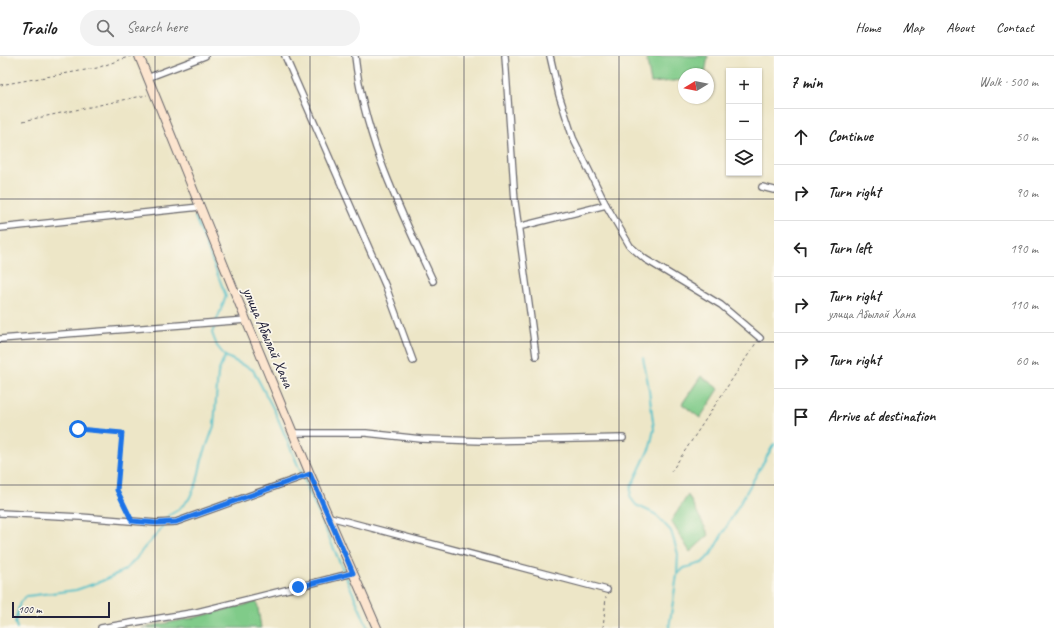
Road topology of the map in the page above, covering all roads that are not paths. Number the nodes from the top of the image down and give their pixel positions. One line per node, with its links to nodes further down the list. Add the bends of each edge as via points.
1 (139, 56): 7 (main road, улица Абылай Хана)
2 (205, 56): 7 (street)
3 (285, 56): 19 (street, via 386,287)
4 (355, 56): 14 (street, via 366,117 378,157)
5 (505, 56): 12 (street)
6 (550, 56): 10 (street, via 573,138)
7 (147, 78): 11 (main road, улица Абылай Хана)
8 (762, 187): 9 (street)
9 (774, 190)
10 (606, 205): 12 (street); 16 (street, via 630,246 645,259 721,305)
11 (200, 207): 13 (street); 15 (main road, улица Абылай Хана)
12 (518, 227): 18 (street)
13 (0, 228)
14 (433, 281)
15 (246, 320): 17 (street); 20 (main road, улица Абылай Хана)
16 (760, 338)
17 (0, 339)
18 (536, 356)
19 (413, 361)
20 (294, 433): 21 (street, via 366,433 421,439 482,441); 22 (main road, улица Абылай Хана)
21 (623, 438)
22 (310, 474): 23 (street, via 176,522 156,523); 24 (main road, улица Абылай Хана)
23 (0, 513)
24 (330, 517): 25 (main road, улица Абылай Хана); 26 (street)
25 (353, 573): 27 (street, via 197,612); 28 (main road, улица Абылай Хана)
26 (607, 590)
27 (101, 628)
28 (377, 628)

